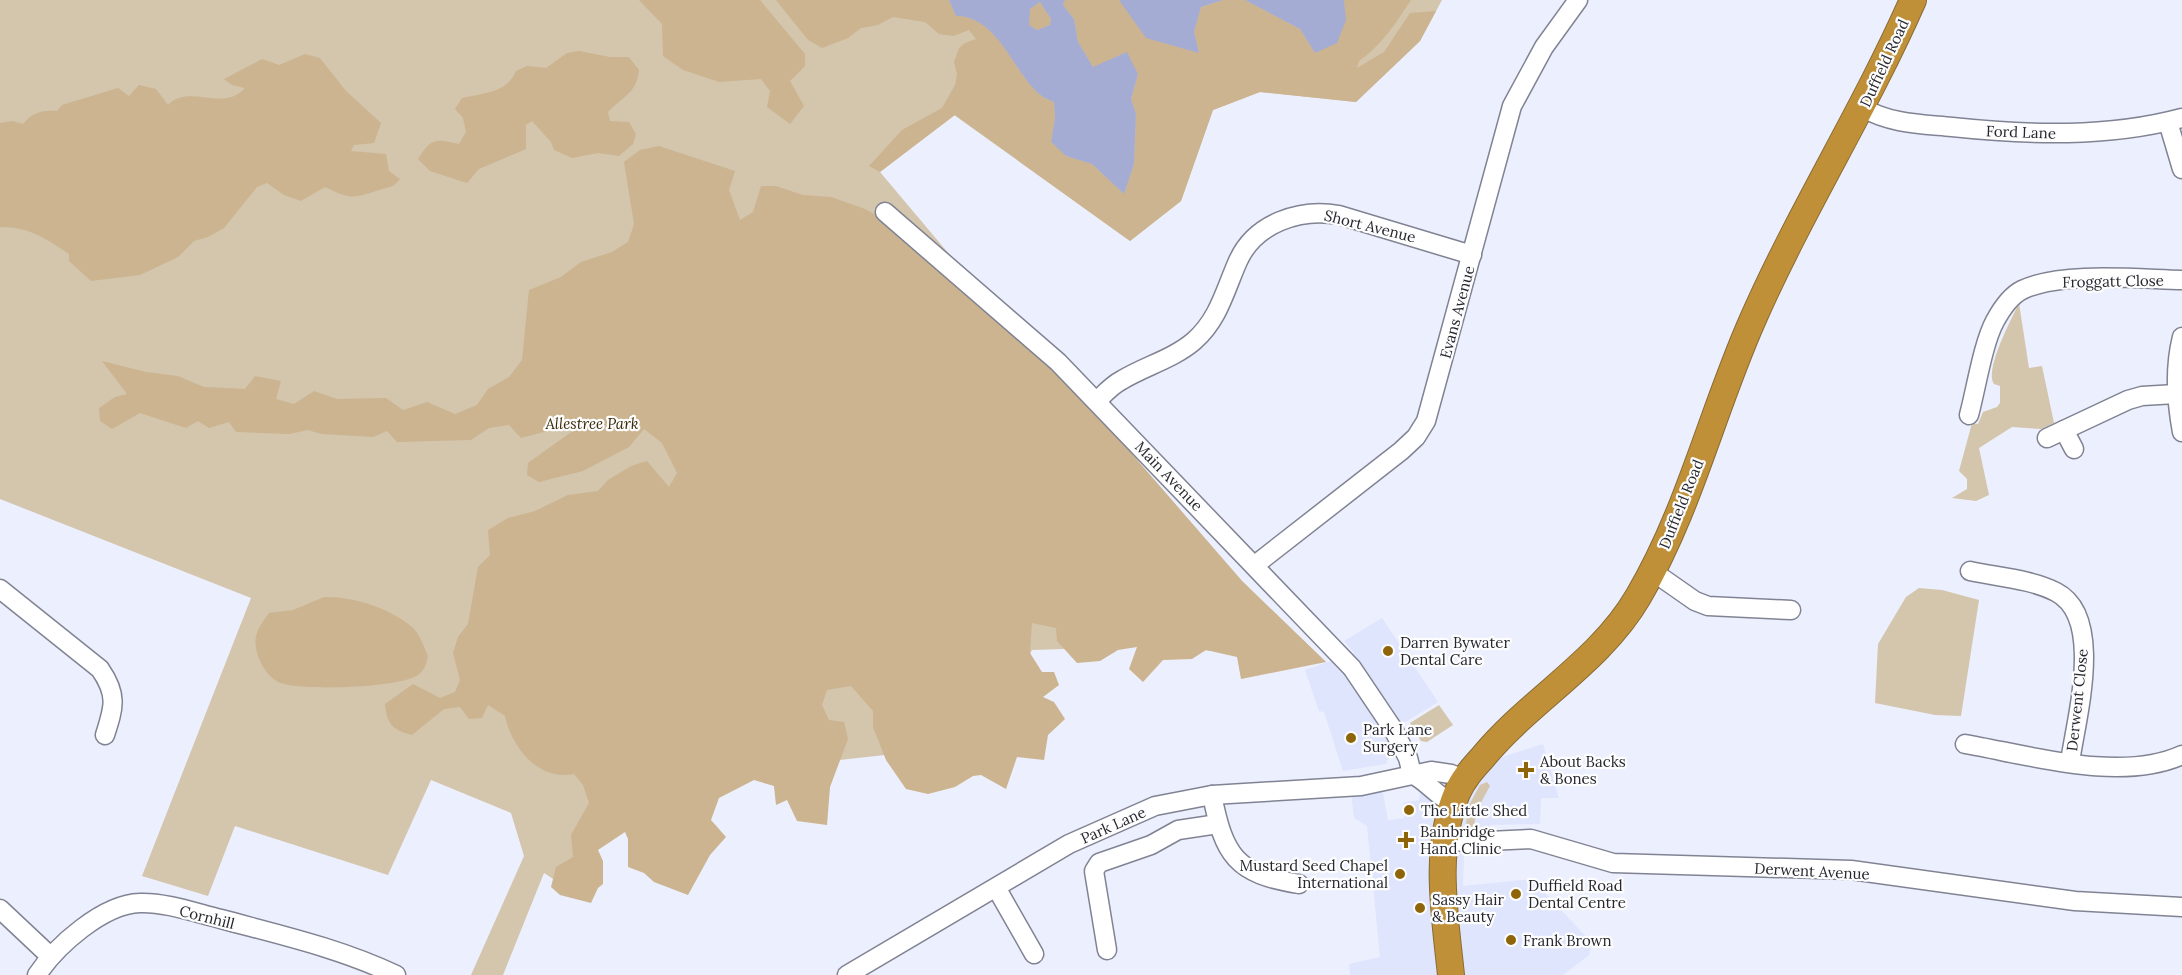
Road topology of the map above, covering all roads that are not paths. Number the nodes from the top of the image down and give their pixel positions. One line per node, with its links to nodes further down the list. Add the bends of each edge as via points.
1 (1578, 0): 7 (street, Evans Avenue, via 1544,47 1512,106)
2 (1913, 0): 3 (highway, Duffield Road)
3 (1863, 108): 4 (street, Ford Lane, via 1896,122 2001,132 2072,134); 18 (highway, Duffield Road, via 1760,303 1681,508)
4 (2175, 120): 5 (street)
5 (2182, 169)
6 (885, 212): 11 (street, Main Avenue, via 1033,339)
7 (1472, 255): 11 (street, Short Avenue, via 1339,215 1316,212 1283,220 1263,232 1241,255 1221,304 1201,334 1180,350 1120,381); 17 (street, Evans Avenue, via 1430,412 1421,430 1377,471)
8 (2182, 280): 12 (street, Froggatt Close, via 2074,280 2020,291 2006,303 1994,324)
9 (2182, 337): 10 (street)
10 (2176, 394): 13 (street, via 2128,400); 14 (street)
11 (1097, 401): 17 (street, Main Avenue)
12 (1978, 405)
13 (2064, 430): 15 (street); 16 (street)
14 (2182, 432)
15 (2046, 438)
16 (2074, 449)
17 (1255, 565): 26 (street, Main Avenue, via 1354,671 1393,729)
18 (1652, 571): 21 (street, via 1708,606); 27 (highway, Duffield Road, via 1609,636 1500,736)
19 (1970, 572): 25 (street, Derwent Close, via 2057,592 2076,613 2085,653)
20 (0, 589): 22 (street, via 100,669 111,685 114,705)
21 (1791, 610)
22 (105, 735)
23 (1965, 744): 25 (street)
24 (2182, 755): 25 (street, via 2155,764 2121,767)
25 (2070, 762)
26 (1412, 774): 27 (street, Park Lane, via 1439,771); 28 (street, Park Lane, via 1361,786); 29 (street, via 1439,797)
27 (1464, 779): 29 (highway, Duffield Road)
28 (1212, 795): 30 (street); 33 (street, Park Lane, via 1155,806 1114,822 1069,844)
29 (1453, 803): 31 (highway, Duffield Road)
30 (1218, 824): 32 (street, via 1227,848 1248,868); 36 (street, via 1178,830 1151,845 1100,863 1094,871)
31 (1444, 840): 34 (street, Derwent Avenue, via 1531,839 1613,863 1851,870 2075,901); 42 (highway, Duffield Road)
32 (1299, 884)
33 (997, 889): 37 (street); 41 (street, Park Lane)
34 (2182, 907)
35 (0, 909): 38 (street)
36 (1107, 950)
37 (1034, 954)
38 (50, 956): 39 (street, Cornhill); 40 (street, Cornhill, via 96,920 139,903 330,948)
39 (37, 975)
40 (396, 975)
41 (847, 975)
42 (1451, 975)

